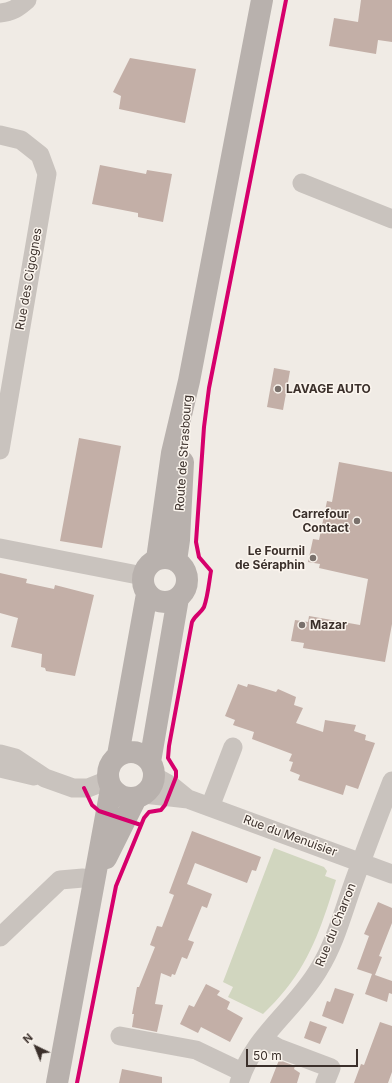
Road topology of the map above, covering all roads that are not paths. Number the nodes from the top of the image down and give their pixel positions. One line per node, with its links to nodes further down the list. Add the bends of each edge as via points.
1 (27, 0): 3 (street, via 10,12)
2 (262, 0): 9 (main road, Route de Strasbourg, via 189,381 179,540)
3 (0, 13)
4 (0, 135): 7 (street, Rue des Cigognes, via 21,140 40,155 47,174)
5 (302, 183): 6 (street)
6 (392, 219)
7 (0, 450)
8 (0, 548): 10 (street)
9 (166, 560): 10 (main road, via 147,566); 11 (main road, via 186,571 183,592)
10 (145, 585): 11 (main road, via 158,602); 14 (main road)
11 (178, 598): 18 (main road)
12 (233, 747): 20 (street)
13 (0, 754): 16 (street, via 15,758)
14 (118, 755): 18 (main road, via 132,752 145,757); 19 (main road, via 109,766)
15 (0, 768): 16 (street)
16 (45, 778): 19 (street, via 73,788)
17 (392, 781): 21 (street, Rue du Charron)
18 (146, 783): 19 (main road, via 122,797); 20 (street, Rue du Menuisier); 23 (main road)
19 (110, 784): 23 (main road)
20 (210, 808): 21 (street, Rue du Menuisier)
21 (361, 862): 22 (street, Rue du Menuisier); 26 (street, Rue du Charron, via 320,969)
22 (392, 874)
23 (95, 880): 24 (street, via 60,880); 28 (main road)
24 (0, 937)
25 (120, 1036): 27 (street, via 196,1050)
26 (262, 1039): 27 (street, Rue du Charron); 29 (street, via 278,1048 331,1068)
27 (241, 1078)
28 (57, 1083)
29 (325, 1083)

